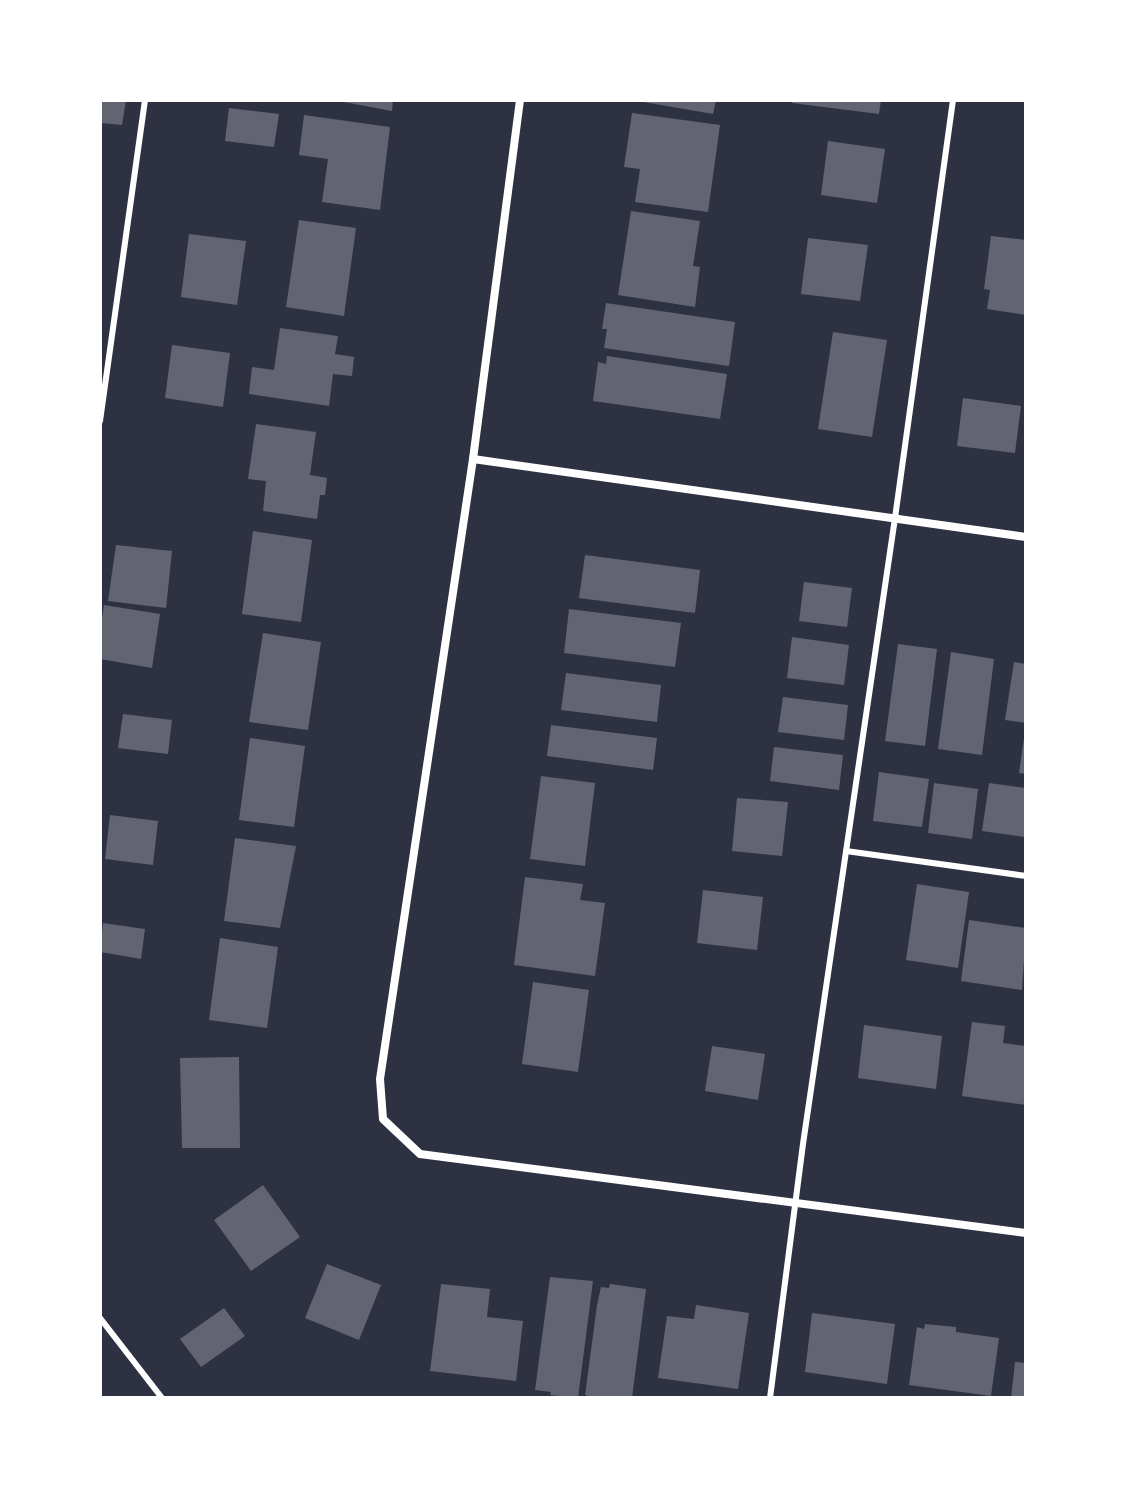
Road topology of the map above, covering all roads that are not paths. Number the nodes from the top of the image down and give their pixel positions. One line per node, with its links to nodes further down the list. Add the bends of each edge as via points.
1 (145, 100): 4 (lane)
2 (520, 100): 5 (street)
3 (953, 100): 6 (lane)
4 (100, 421)
5 (473, 459): 6 (street); 10 (street, via 380,1079 383,1119 420,1154)
6 (895, 518): 7 (street); 8 (lane)
7 (1026, 537)
8 (846, 851): 9 (lane); 10 (lane)
9 (1026, 876)
10 (794, 1202): 11 (street); 14 (lane)
11 (1026, 1233)
12 (100, 1318): 13 (lane)
13 (162, 1398)
14 (770, 1398)

